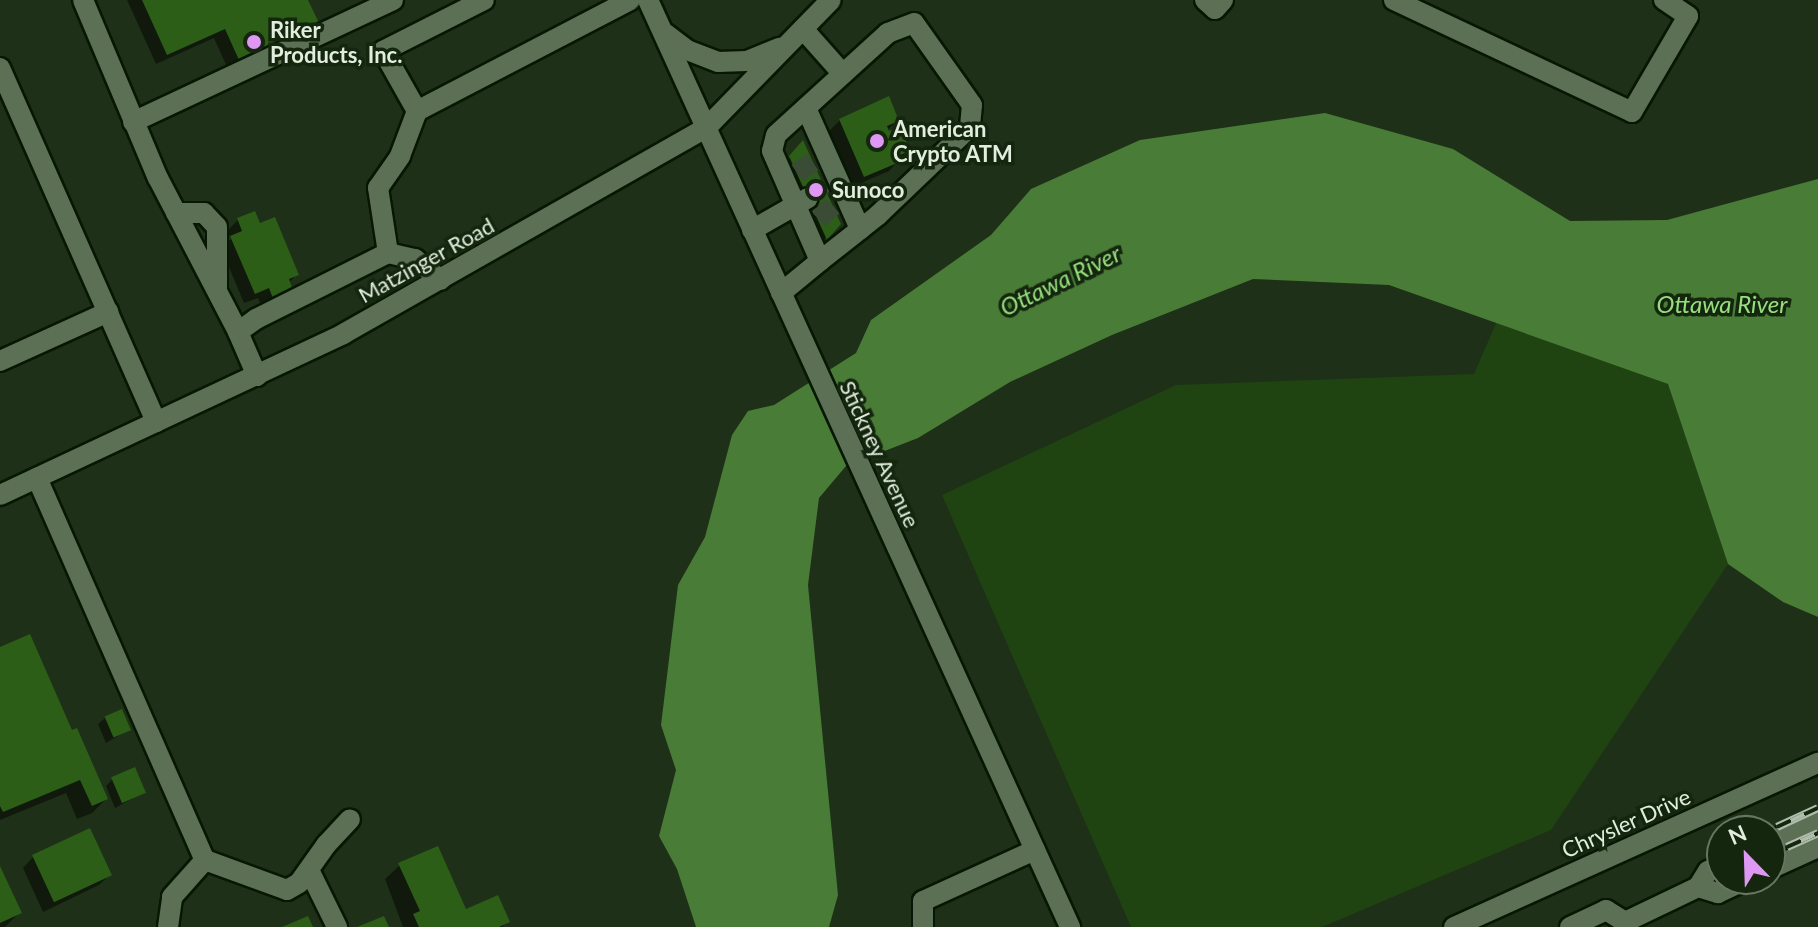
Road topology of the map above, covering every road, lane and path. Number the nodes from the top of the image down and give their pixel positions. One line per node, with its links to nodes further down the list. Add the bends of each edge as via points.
1 (83, 0): 17 (street)
2 (393, 0): 17 (street)
3 (484, 0): 16 (street, via 383,51)
4 (630, 0): 16 (street)
5 (648, 0): 11 (street, Stickney Avenue)
6 (831, 0): 12 (street, Matzinger Road)
7 (1205, 0): 8 (street, via 1215,9)
8 (1223, 0)
9 (1394, 0): 10 (street, via 1632,112 1688,16)
10 (1664, 0)
11 (662, 29): 12 (street, via 687,50 727,62 772,53); 18 (street, Stickney Avenue)
12 (800, 32): 14 (street); 18 (street, Matzinger Road)
13 (0, 68): 30 (street)
14 (843, 74): 15 (street); 23 (street, via 888,33 914,23 972,105 970,127)
15 (806, 108): 19 (street); 19 (street, via 776,135 772,151)
16 (417, 111): 25 (street, via 400,156 378,188)
17 (133, 122): 22 (street)
18 (707, 127): 24 (street, Stickney Avenue); 27 (street, Matzinger Road)
19 (805, 167): 20 (street); 20 (street)
20 (816, 190): 21 (street); 21 (street); 24 (street)
21 (826, 212): 23 (street); 26 (street)
22 (176, 213): 28 (street); 28 (street, via 204,213 217,227)
23 (860, 229): 26 (street)
24 (752, 230): 29 (street, Stickney Avenue)
25 (388, 253): 27 (street, via 415,259); 31 (street)
26 (820, 261): 29 (street)
27 (441, 280): 33 (street, Matzinger Road)
28 (217, 291): 31 (street)
29 (781, 293): 42 (street, Stickney Avenue)
30 (108, 312): 32 (street); 34 (street)
31 (238, 332): 33 (street)
32 (0, 361)
33 (257, 376): 34 (street, Matzinger Road)
34 (156, 422): 35 (street, Matzinger Road)
35 (37, 478): 36 (street, Matzinger Road); 43 (street)
36 (0, 495)
37 (1818, 763): 54 (street, Chrysler Drive)
38 (350, 819): 45 (street)
39 (1818, 820): 40 (street)
40 (1786, 835)
41 (1818, 847): 44 (street)
42 (1035, 850): 52 (street, via 923,901); 53 (street, Stickney Avenue)
43 (205, 860): 45 (street, via 287,890); 50 (street, via 172,897)
44 (1786, 862)
45 (309, 870): 51 (street)
46 (1706, 874): 47 (street)
47 (1698, 887): 48 (street); 49 (street)
48 (1706, 889)
49 (1624, 924): 55 (street, via 1606,910)
50 (168, 927)
51 (337, 927)
52 (923, 927)
53 (1070, 927)
54 (1454, 927)
55 (1570, 927)

